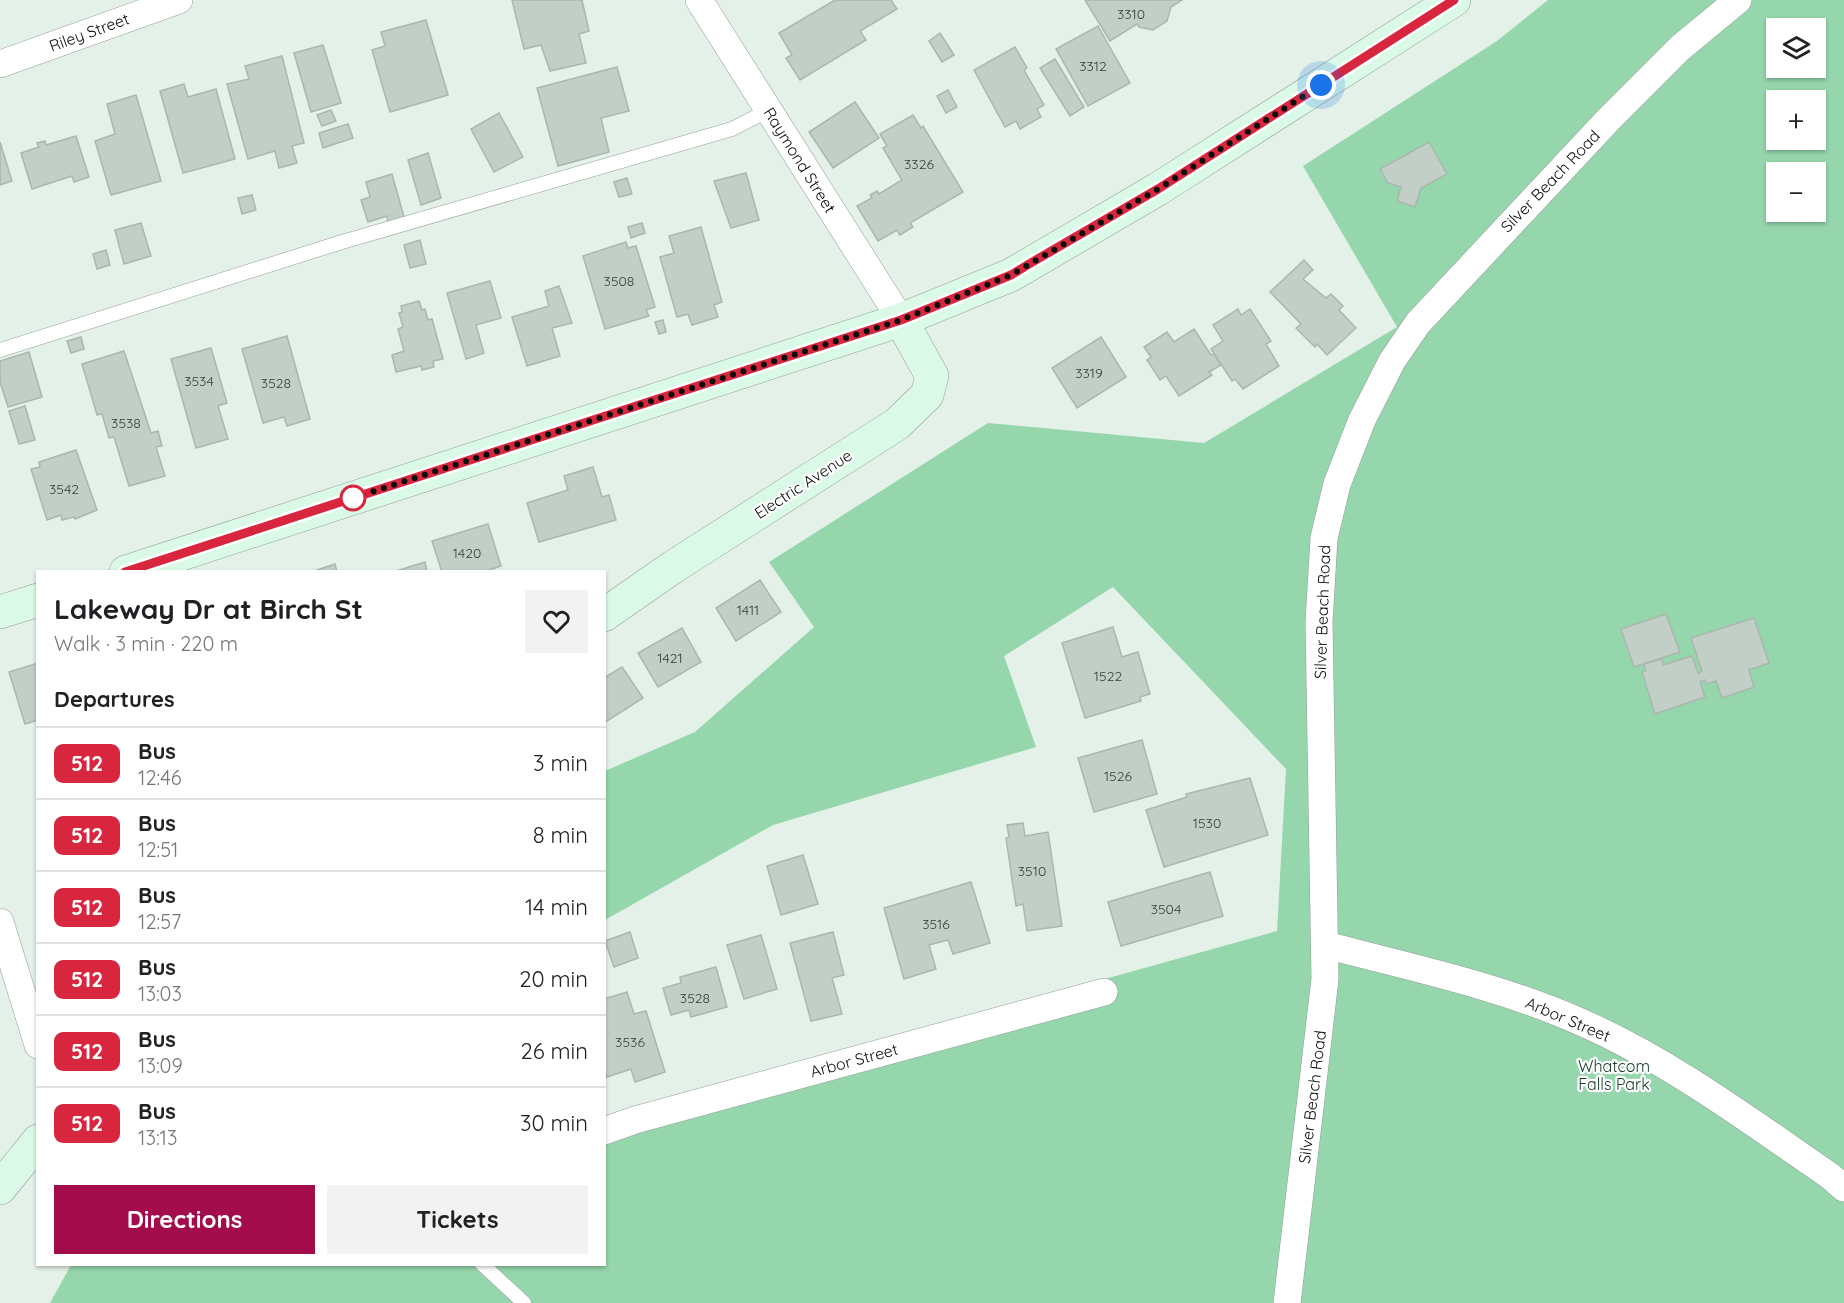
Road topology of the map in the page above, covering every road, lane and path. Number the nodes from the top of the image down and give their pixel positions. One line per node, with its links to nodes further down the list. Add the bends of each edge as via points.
1 (179, 0): 5 (street, Riley Street)
2 (699, 0): 6 (street, Raymond Street)
3 (1454, 0): 7 (main road, via 1158,189 1020,269)
4 (1738, 0): 14 (street, Silver Beach Road, via 1672,56 1447,289 1392,361 1362,420 1337,484 1323,548 1319,622)
5 (0, 64)
6 (769, 110): 7 (street, Raymond Street); 8 (lane, via 732,129 342,242)
7 (901, 320): 9 (main road); 12 (main road, Electric Avenue, via 932,376 927,395 897,424)
8 (0, 350)
9 (132, 570)
10 (36, 601): 11 (main road)
11 (0, 612)
12 (606, 614)
13 (0, 922): 16 (street)
14 (1326, 945): 20 (street, Arbor Street, via 1499,991 1582,1023 1658,1061); 23 (street, Silver Beach Road, via 1323,1011)
15 (1104, 992): 17 (street, Arbor Street)
16 (36, 1039)
17 (606, 1130)
18 (36, 1143): 19 (main road)
19 (0, 1188)
20 (1844, 1188)
21 (484, 1266): 22 (lane)
22 (524, 1303)
23 (1287, 1303)

